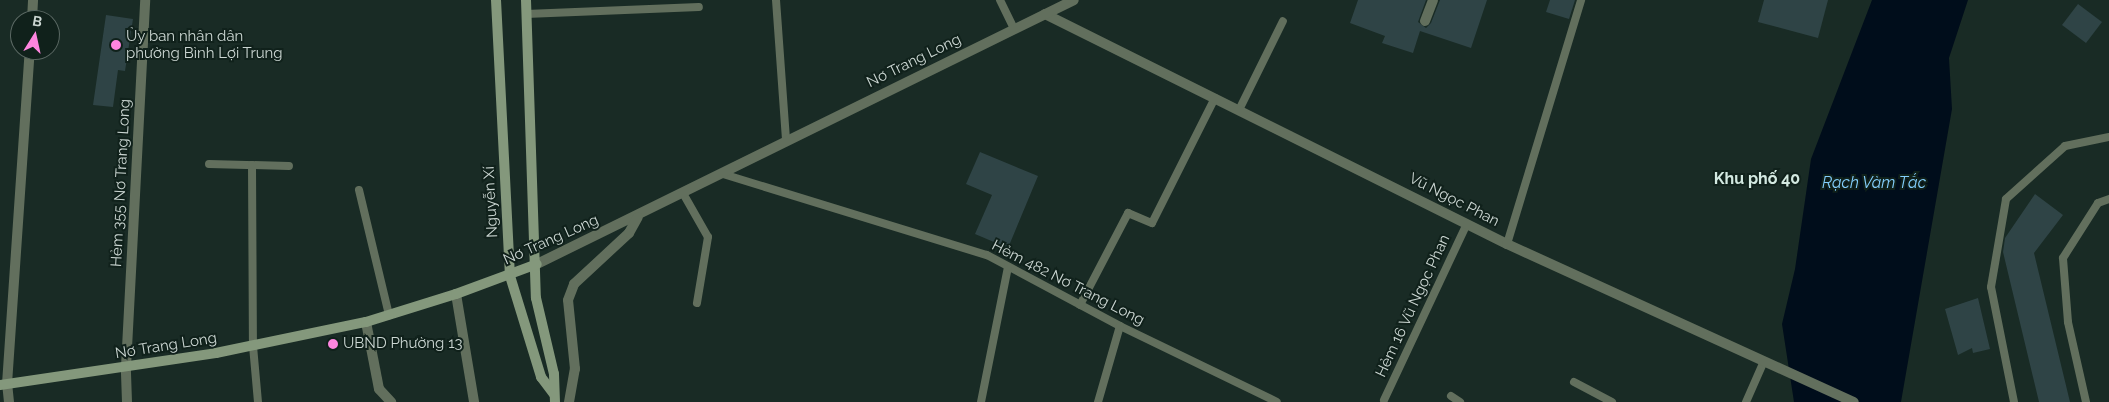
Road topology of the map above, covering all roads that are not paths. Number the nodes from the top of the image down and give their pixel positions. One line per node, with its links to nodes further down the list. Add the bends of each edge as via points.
1 (145, 0): 41 (street, Hẻm 355 Nơ Trang Long)
2 (496, 0): 32 (main road, Nguyễn Xí)
3 (526, 0): 10 (main road, Nguyễn Xí)
4 (776, 0): 19 (lane)
5 (1000, 0): 14 (lane)
6 (1074, 0): 11 (street, Nơ Trang Long)
7 (1433, 0): 13 (street)
8 (1581, 0): 29 (lane)
9 (699, 7): 10 (lane)
10 (526, 14): 30 (main road, Nguyễn Xí)
11 (1045, 14): 14 (street, Nơ Trang Long); 16 (street, Vũ Ngọc Phan)
12 (1283, 21): 17 (lane)
13 (1425, 21)
14 (1014, 29): 19 (street, Nơ Trang Long)
15 (29, 60): 43 (street)
16 (1215, 98): 17 (street, Vũ Ngọc Phan); 35 (lane, via 1152,223 1128,213)
17 (1239, 110): 28 (street, Vũ Ngọc Phan)
18 (2109, 137): 60 (lane, via 2065,146 2006,199 1991,287)
19 (786, 141): 23 (street, Nơ Trang Long)
20 (209, 164): 21 (lane)
21 (252, 165): 22 (lane); 39 (lane)
22 (288, 166)
23 (723, 174): 25 (street, Nơ Trang Long); 31 (lane, Hẻm 482 Nơ Trang Long, via 987,255)
24 (359, 190): 36 (lane)
25 (684, 195): 27 (street, Nơ Trang Long); 34 (lane, via 708,237)
26 (2109, 200): 61 (lane, via 2098,203 2062,258 2068,322)
27 (638, 216): 30 (street, Nơ Trang Long); 52 (street, via 629,234 574,284 568,300 576,369)
28 (1467, 224): 29 (street, Vũ Ngọc Phan); 46 (lane, Hẻm 16 Vũ Ngọc Phan)
29 (1507, 244): 40 (street, Vũ Ngọc Phan)
30 (537, 264): 32 (main road, Nơ Trang Long); 45 (main road, Nguyễn Xí, via 536,298 554,374)
31 (1008, 266): 35 (lane, Hẻm 482 Nơ Trang Long); 53 (lane)
32 (510, 276): 33 (main road, Nơ Trang Long); 45 (main road, Nguyễn Xí, via 541,377)
33 (456, 294): 36 (main road, Nơ Trang Long); 51 (street)
34 (697, 304)
35 (1080, 304): 38 (lane, Hẻm 482 Nơ Trang Long)
36 (389, 315): 37 (main road, Nơ Trang Long)
37 (366, 322): 39 (main road, Nơ Trang Long); 50 (street, via 379,389)
38 (1120, 326): 54 (lane); 55 (lane, Hẻm 482 Nơ Trang Long)
39 (253, 346): 41 (main road, Nơ Trang Long); 49 (lane)
40 (1764, 361): 58 (lane); 59 (street, Vũ Ngọc Phan)
41 (126, 367): 43 (main road, Nơ Trang Long); 48 (street, Hẻm 355 Nơ Trang Long)
42 (1574, 382): 57 (lane)
43 (3, 385): 47 (street)
44 (1451, 396): 56 (lane)
45 (555, 398)
46 (1384, 400)
47 (9, 402)
48 (127, 402)
49 (258, 402)
50 (390, 402)
51 (474, 402)
52 (569, 402)
53 (981, 402)
54 (1098, 402)
55 (1277, 402)
56 (1460, 402)
57 (1612, 402)
58 (1746, 402)
59 (1854, 402)
60 (2014, 402)
61 (2086, 402)

